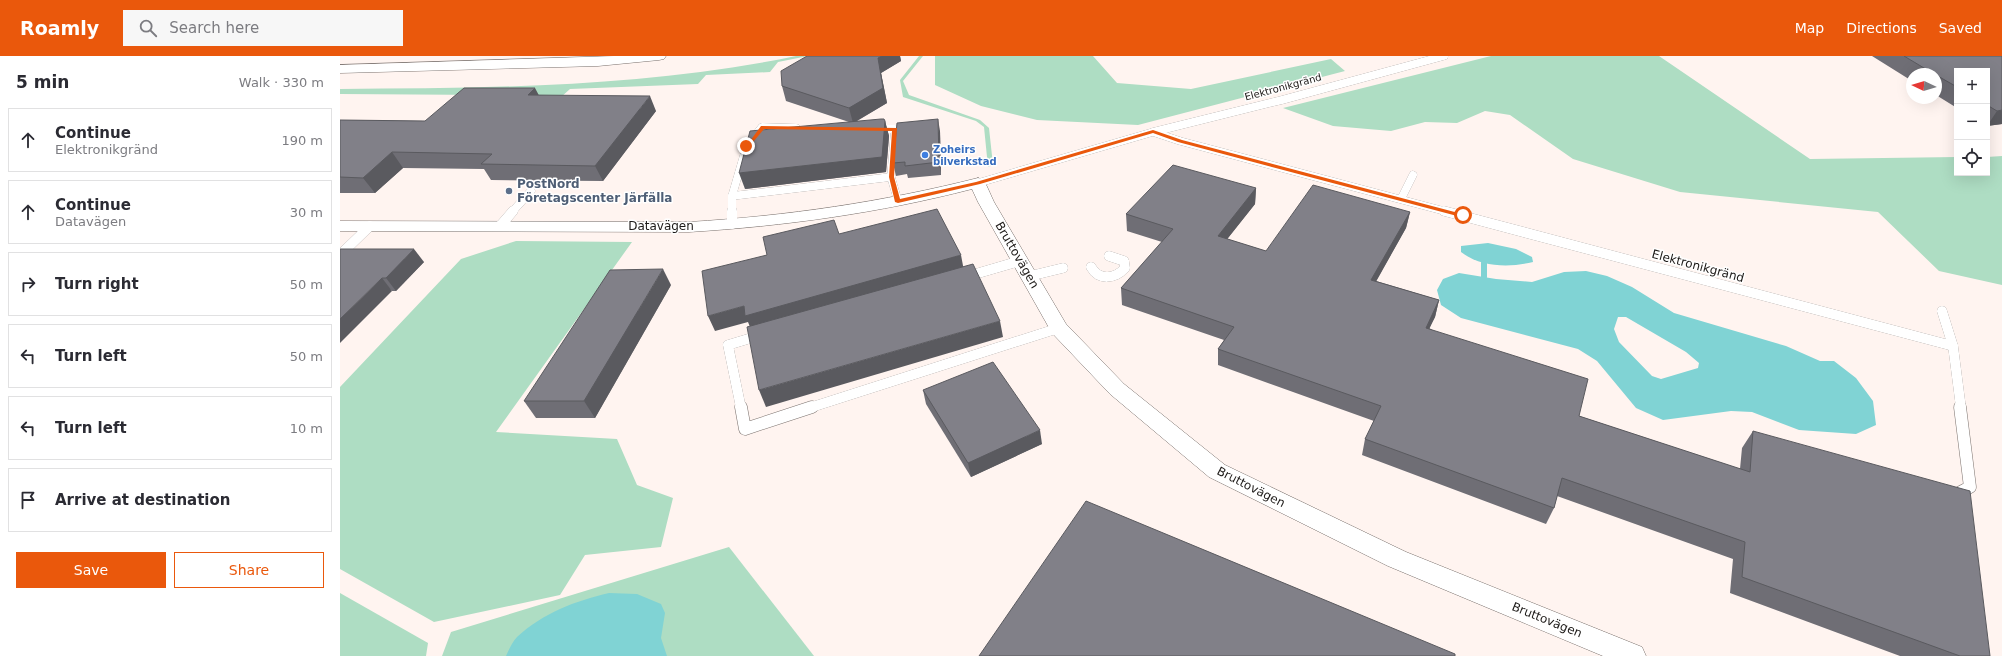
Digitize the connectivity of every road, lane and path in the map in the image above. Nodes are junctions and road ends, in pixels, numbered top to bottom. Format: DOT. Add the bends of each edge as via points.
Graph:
graph roads {
  1 [pos="659,56"];
  2 [pos="1444,56"];
  3 [pos="340,65"];
  4 [pos="412,67"];
  5 [pos="340,69"];
  6 [pos="801,128"];
  7 [pos="864,129"];
  8 [pos="1153,132"];
  9 [pos="1413,176"];
  10 [pos="892,177"];
  11 [pos="978,183"];
  12 [pos="531,190"];
  13 [pos="732,196"];
  14 [pos="1401,199"];
  15 [pos="898,202"];
  16 [pos="732,224"];
  17 [pos="340,226"];
  18 [pos="370,226"];
  19 [pos="500,226"];
  20 [pos="340,255"];
  21 [pos="1109,256"];
  22 [pos="1025,268"];
  23 [pos="1063,268"];
  24 [pos="1093,270"];
  25 [pos="951,280"];
  26 [pos="1942,311"];
  27 [pos="1059,328"];
  28 [pos="774,331"];
  29 [pos="1953,346"];
  30 [pos="1948,499"];
  31 [pos="1633,656"];
  1 -- 4 [label="street" via="598,62"];
  2 -- 8 [label="lane, Elektronikgränd"];
  3 -- 4 [label="street"];
  4 -- 5 [label="street"];
  6 -- 13 [label="lane" via="762,127 746,146"];
  7 -- 10 [label="lane" via="895,129"];
  8 -- 11 [label="lane, Elektronikgränd"];
  8 -- 14 [label="lane, Elektronikgränd"];
  9 -- 14 [label="lane"];
  10 -- 13 [label="lane"];
  10 -- 15 [label="lane"];
  11 -- 15 [label="street, Datavägen"];
  11 -- 22 [label="street, Bruttovägen" via="986,202"];
  12 -- 19 [label="lane"];
  13 -- 16 [label="lane"];
  14 -- 29 [label="lane, Elektronikgränd"];
  15 -- 16 [label="street, Datavägen"];
  16 -- 19 [label="street, Datavägen" via="689,227"];
  17 -- 18 [label="street, Datavägen"];
  18 -- 19 [label="street, Datavägen"];
  18 -- 20 [label="lane"];
  21 -- 24 [label="lane" via="1124,261 1125,268 1122,272 1110,277"];
  22 -- 23 [label="lane"];
  22 -- 25 [label="lane"];
  22 -- 27 [label="street, Bruttovägen"];
  26 -- 29 [label="lane"];
  27 -- 28 [label="lane" via="745,429 728,345"];
  27 -- 31 [label="street, Bruttovägen" via="1118,389 1217,471 1397,558"];
  29 -- 30 [label="lane" via="1970,487"];
}
